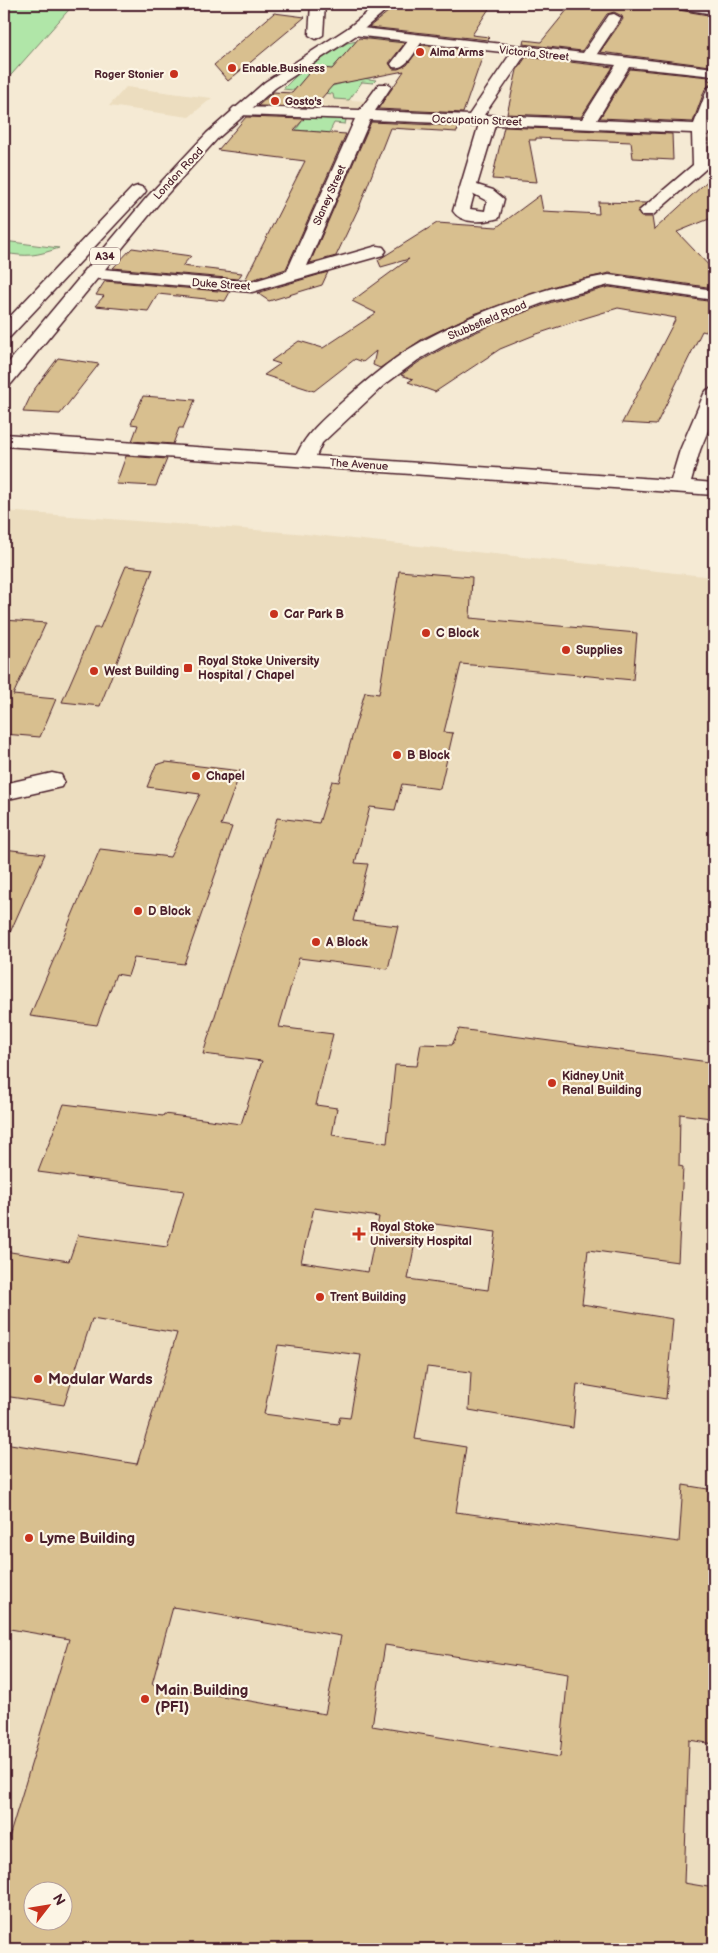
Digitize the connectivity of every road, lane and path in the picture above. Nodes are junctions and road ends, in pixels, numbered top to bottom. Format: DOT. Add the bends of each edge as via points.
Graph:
graph roads {
  1 [pos="318,4"];
  2 [pos="386,4"];
  3 [pos="685,4"];
  4 [pos="714,10"];
  5 [pos="614,18"];
  6 [pos="353,32"];
  7 [pos="417,39"];
  8 [pos="520,51"];
  9 [pos="587,58"];
  10 [pos="625,62"];
  11 [pos="277,63"];
  12 [pos="398,64"];
  13 [pos="714,72"];
  14 [pos="254,80"];
  15 [pos="384,87"];
  16 [pos="714,90"];
  17 [pos="239,110"];
  18 [pos="364,116"];
  19 [pos="480,121"];
  20 [pos="587,124"];
  21 [pos="707,129"];
  22 [pos="147,181"];
  23 [pos="467,187"];
  24 [pos="648,211"];
  25 [pos="377,251"];
  26 [pos="91,273"];
  27 [pos="294,275"];
  28 [pos="714,295"];
  29 [pos="4,332"];
  30 [pos="4,380"];
  31 [pos="714,394"];
  32 [pos="4,440"];
  33 [pos="304,460"];
  34 [pos="679,486"];
  35 [pos="714,489"];
  36 [pos="52,781"];
  37 [pos="4,792"];
  1 -- 6 [label="main road, Victoria Street" via="314,33 333,26"];
  2 -- 6 [label="main road, London Road / A34"];
  3 -- 4 [label="main road"];
  5 -- 9 [label="main road"];
  6 -- 7 [label="main road, Victoria Street"];
  6 -- 17 [label="main road, London Road / A34"];
  7 -- 8 [label="main road, Victoria Street"];
  7 -- 12 [label="main road"];
  8 -- 9 [label="main road, Victoria Street"];
  8 -- 19 [label="main road"];
  9 -- 10 [label="main road, Victoria Street"];
  10 -- 13 [label="main road, Victoria Street"];
  10 -- 20 [label="main road"];
  11 -- 14 [label="main road"];
  15 -- 18 [label="main road, Slaney Street"];
  16 -- 21 [label="main road"];
  17 -- 18 [label="main road, Occupation Street"];
  17 -- 26 [label="main road, London Road / A34" via="154,198"];
  18 -- 19 [label="main road, Occupation Street"];
  18 -- 27 [label="main road, Slaney Street"];
  19 -- 20 [label="main road, Occupation Street"];
  19 -- 23 [label="main road"];
  20 -- 21 [label="main road, Occupation Street"];
  21 -- 24 [label="main road" via="701,166"];
  22 -- 29 [label="main road, London Road / A34"];
  25 -- 27 [label="main road, Duke Street"];
  26 -- 27 [label="main road, Duke Street" via="252,287"];
  26 -- 30 [label="main road, London Road / A34"];
  28 -- 33 [label="main road, Stubbsfield Road" via="609,280 555,293 492,316 411,356 377,381 313,440"];
  31 -- 34 [label="main road" via="690,450"];
  32 -- 33 [label="main road, The Avenue"];
  33 -- 34 [label="main road, The Avenue"];
  34 -- 35 [label="main road, The Avenue"];
  36 -- 37 [label="main road"];
}
